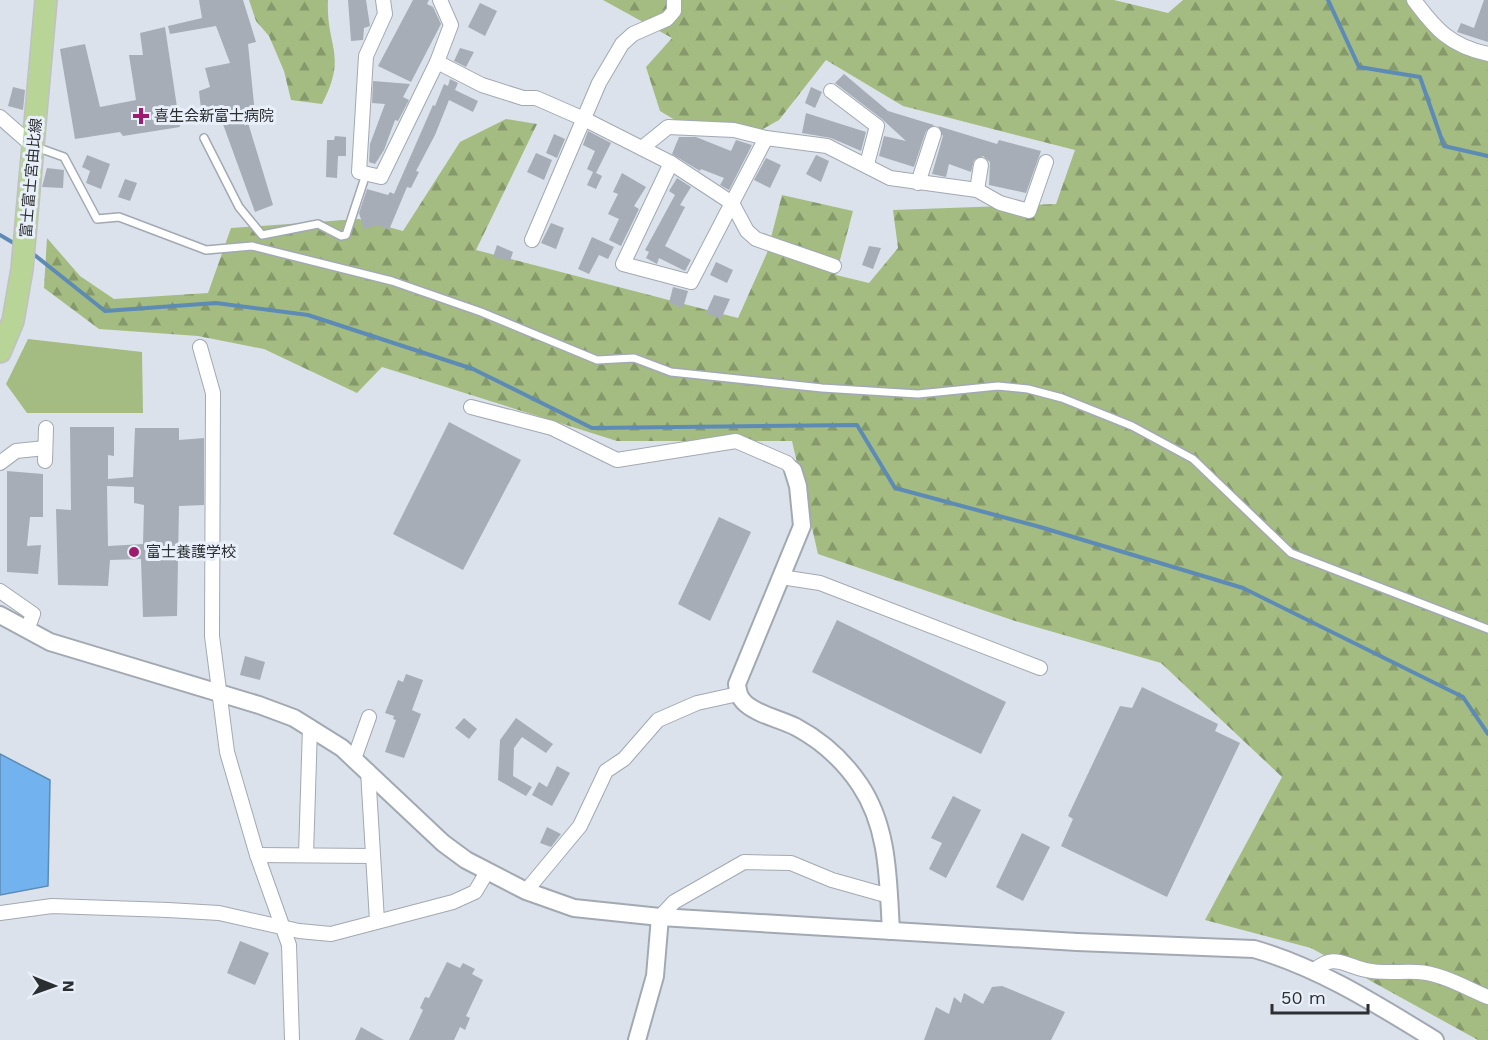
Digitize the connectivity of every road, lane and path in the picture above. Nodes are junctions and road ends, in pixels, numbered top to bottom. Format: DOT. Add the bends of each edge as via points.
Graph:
graph roads {
  1 [pos="46,0"];
  2 [pos="394,0"];
  3 [pos="441,0"];
  4 [pos="674,0"];
  5 [pos="1414,0"];
  6 [pos="384,7"];
  7 [pos="1488,54"];
  8 [pos="437,62"];
  9 [pos="831,91"];
  10 [pos="0,117"];
  11 [pos="584,119"];
  12 [pos="934,134"];
  13 [pos="204,138"];
  14 [pos="766,138"];
  15 [pos="33,146"];
  16 [pos="642,148"];
  17 [pos="1046,162"];
  18 [pos="671,163"];
  19 [pos="867,164"];
  20 [pos="981,165"];
  21 [pos="366,174"];
  22 [pos="918,183"];
  23 [pos="977,190"];
  24 [pos="732,204"];
  25 [pos="532,240"];
  26 [pos="834,266"];
  27 [pos="200,347"];
  28 [pos="0,352"];
  29 [pos="471,407"];
  30 [pos="46,428"];
  31 [pos="0,463"];
  32 [pos="793,470"];
  33 [pos="781,577"];
  34 [pos="0,591"];
  35 [pos="0,615"];
  36 [pos="1488,629"];
  37 [pos="27,630"];
  38 [pos="1040,668"];
  39 [pos="220,694"];
  40 [pos="738,694"];
  41 [pos="369,717"];
  42 [pos="310,727"];
  43 [pos="354,759"];
  44 [pos="368,771"];
  45 [pos="256,855"];
  46 [pos="306,855"];
  47 [pos="373,856"];
  48 [pos="487,872"];
  49 [pos="526,891"];
  50 [pos="889,896"];
  51 [pos="0,913"];
  52 [pos="660,917"];
  53 [pos="377,921"];
  54 [pos="282,926"];
  55 [pos="891,931"];
  56 [pos="1314,970"];
  57 [pos="1488,997"];
  58 [pos="292,1040"];
  59 [pos="637,1040"];
  60 [pos="1435,1040"];
  1 -- 15 [label="main road, 富士富士宮由比線"];
  2 -- 6 [label="street"];
  3 -- 8 [label="street" via="451,25"];
  4 -- 11 [label="street" via="674,11 667,19 633,34 622,44 599,82"];
  5 -- 7 [label="street" via="1435,29 1467,49"];
  6 -- 21 [label="street" via="366,56 359,172"];
  8 -- 11 [label="street" via="482,85 523,98 536,98"];
  8 -- 21 [label="street" via="381,177"];
  9 -- 19 [label="street" via="877,126"];
  10 -- 15 [label="street"];
  11 -- 16 [label="street"];
  11 -- 25 [label="street"];
  12 -- 22 [label="street"];
  13 -- 21 [label="lane" via="239,207 262,235 318,224 346,236"];
  14 -- 16 [label="street" via="734,130 668,127"];
  14 -- 19 [label="street" via="827,146"];
  14 -- 24 [label="street"];
  15 -- 28 [label="main road, 富士富士宮由比線" via="25,247 15,310"];
  15 -- 36 [label="lane" via="64,158 97,219 119,216 206,250 252,246 392,281 481,312 597,360 634,358 671,372 822,388 918,394 998,386 1062,398 1132,426 1193,459 1291,553"];
  16 -- 18 [label="street"];
  17 -- 23 [label="street" via="1029,211 1000,203"];
  18 -- 24 [label="street"];
  18 -- 24 [label="street" via="623,264 691,282"];
  19 -- 22 [label="street" via="891,178"];
  20 -- 23 [label="street"];
  22 -- 23 [label="street"];
  24 -- 26 [label="street" via="756,239"];
  27 -- 39 [label="street" via="213,393 212,636"];
  29 -- 32 [label="street" via="552,428 617,460 736,441 787,463"];
  30 -- 31 [label="street" via="45,455 16,451"];
  32 -- 33 [label="street" via="802,526"];
  33 -- 38 [label="street" via="820,583"];
  33 -- 40 [label="street" via="737,684"];
  34 -- 37 [label="street" via="33,614"];
  35 -- 37 [label="street"];
  37 -- 39 [label="street" via="50,642"];
  39 -- 42 [label="street" via="259,705"];
  39 -- 45 [label="street" via="227,753"];
  40 -- 49 [label="street" via="697,703 658,720 624,759 606,771 580,826"];
  40 -- 50 [label="street" via="748,706 796,727 822,744 846,766 861,787 883,836"];
  41 -- 43 [label="street"];
  42 -- 43 [label="street"];
  42 -- 46 [label="street"];
  43 -- 44 [label="street"];
  44 -- 47 [label="street"];
  44 -- 48 [label="street" via="443,843"];
  45 -- 46 [label="street"];
  45 -- 54 [label="street"];
  46 -- 47 [label="street"];
  47 -- 53 [label="street"];
  48 -- 49 [label="street"];
  48 -- 53 [label="street" via="476,892"];
  49 -- 52 [label="street" via="574,908"];
  50 -- 52 [label="street" via="832,880 791,863 744,862 674,902"];
  50 -- 55 [label="street"];
  51 -- 54 [label="street" via="86,905 219,913"];
  52 -- 55 [label="street"];
  52 -- 59 [label="street" via="655,976"];
  53 -- 54 [label="street" via="331,934 299,932"];
  54 -- 58 [label="street" via="289,945"];
  55 -- 56 [label="street" via="1237,947 1279,956"];
  56 -- 57 [label="street" via="1335,960 1366,970 1419,972"];
  56 -- 60 [label="street"];
}
